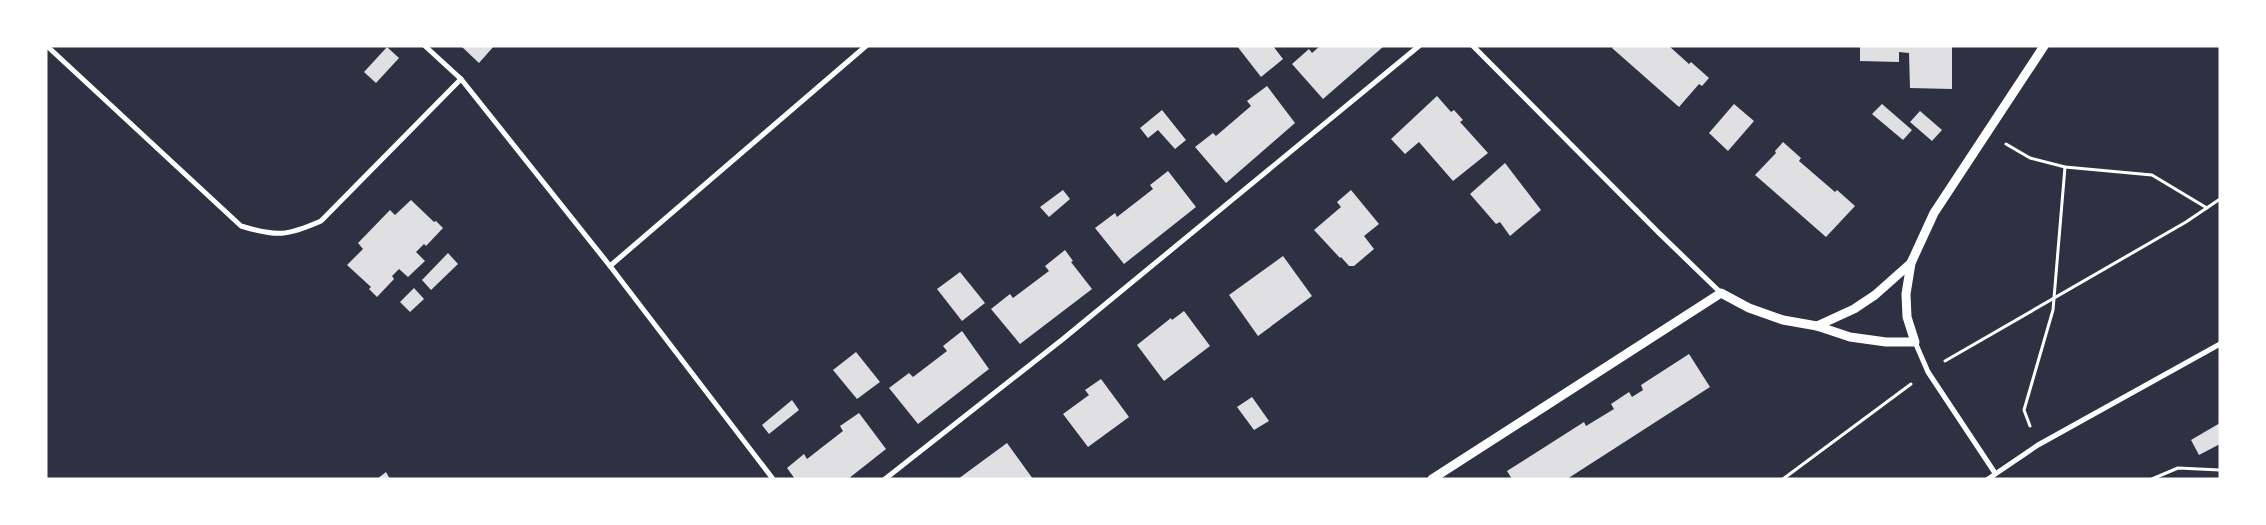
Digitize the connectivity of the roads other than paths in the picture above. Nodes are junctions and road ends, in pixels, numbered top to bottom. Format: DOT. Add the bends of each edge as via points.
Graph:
graph roads {
  1 [pos="47,46"];
  2 [pos="425,46"];
  3 [pos="866,46"];
  4 [pos="1419,46"];
  5 [pos="1473,46"];
  6 [pos="2044,46"];
  7 [pos="461,79"];
  8 [pos="1911,263"];
  9 [pos="610,266"];
  10 [pos="1722,293"];
  11 [pos="1816,326"];
  12 [pos="1915,342"];
  13 [pos="2220,344"];
  14 [pos="1995,473"];
  15 [pos="774,479"];
  16 [pos="885,479"];
  17 [pos="1432,479"];
  18 [pos="1988,479"];
  1 -- 7 [label="street" via="242,226 269,234 298,231 321,221"];
  2 -- 7 [label="street"];
  3 -- 9 [label="street"];
  4 -- 16 [label="street" via="1062,339"];
  5 -- 10 [label="street"];
  6 -- 8 [label="street" via="1934,212"];
  7 -- 9 [label="street"];
  8 -- 11 [label="street" via="1854,309"];
  8 -- 12 [label="street" via="1906,294 1907,317"];
  9 -- 15 [label="street"];
  10 -- 11 [label="street" via="1749,308 1784,320"];
  10 -- 17 [label="street"];
  11 -- 12 [label="street" via="1850,337"];
  12 -- 14 [label="street" via="1928,372"];
  13 -- 14 [label="street" via="2038,445"];
  14 -- 18 [label="street"];
}
